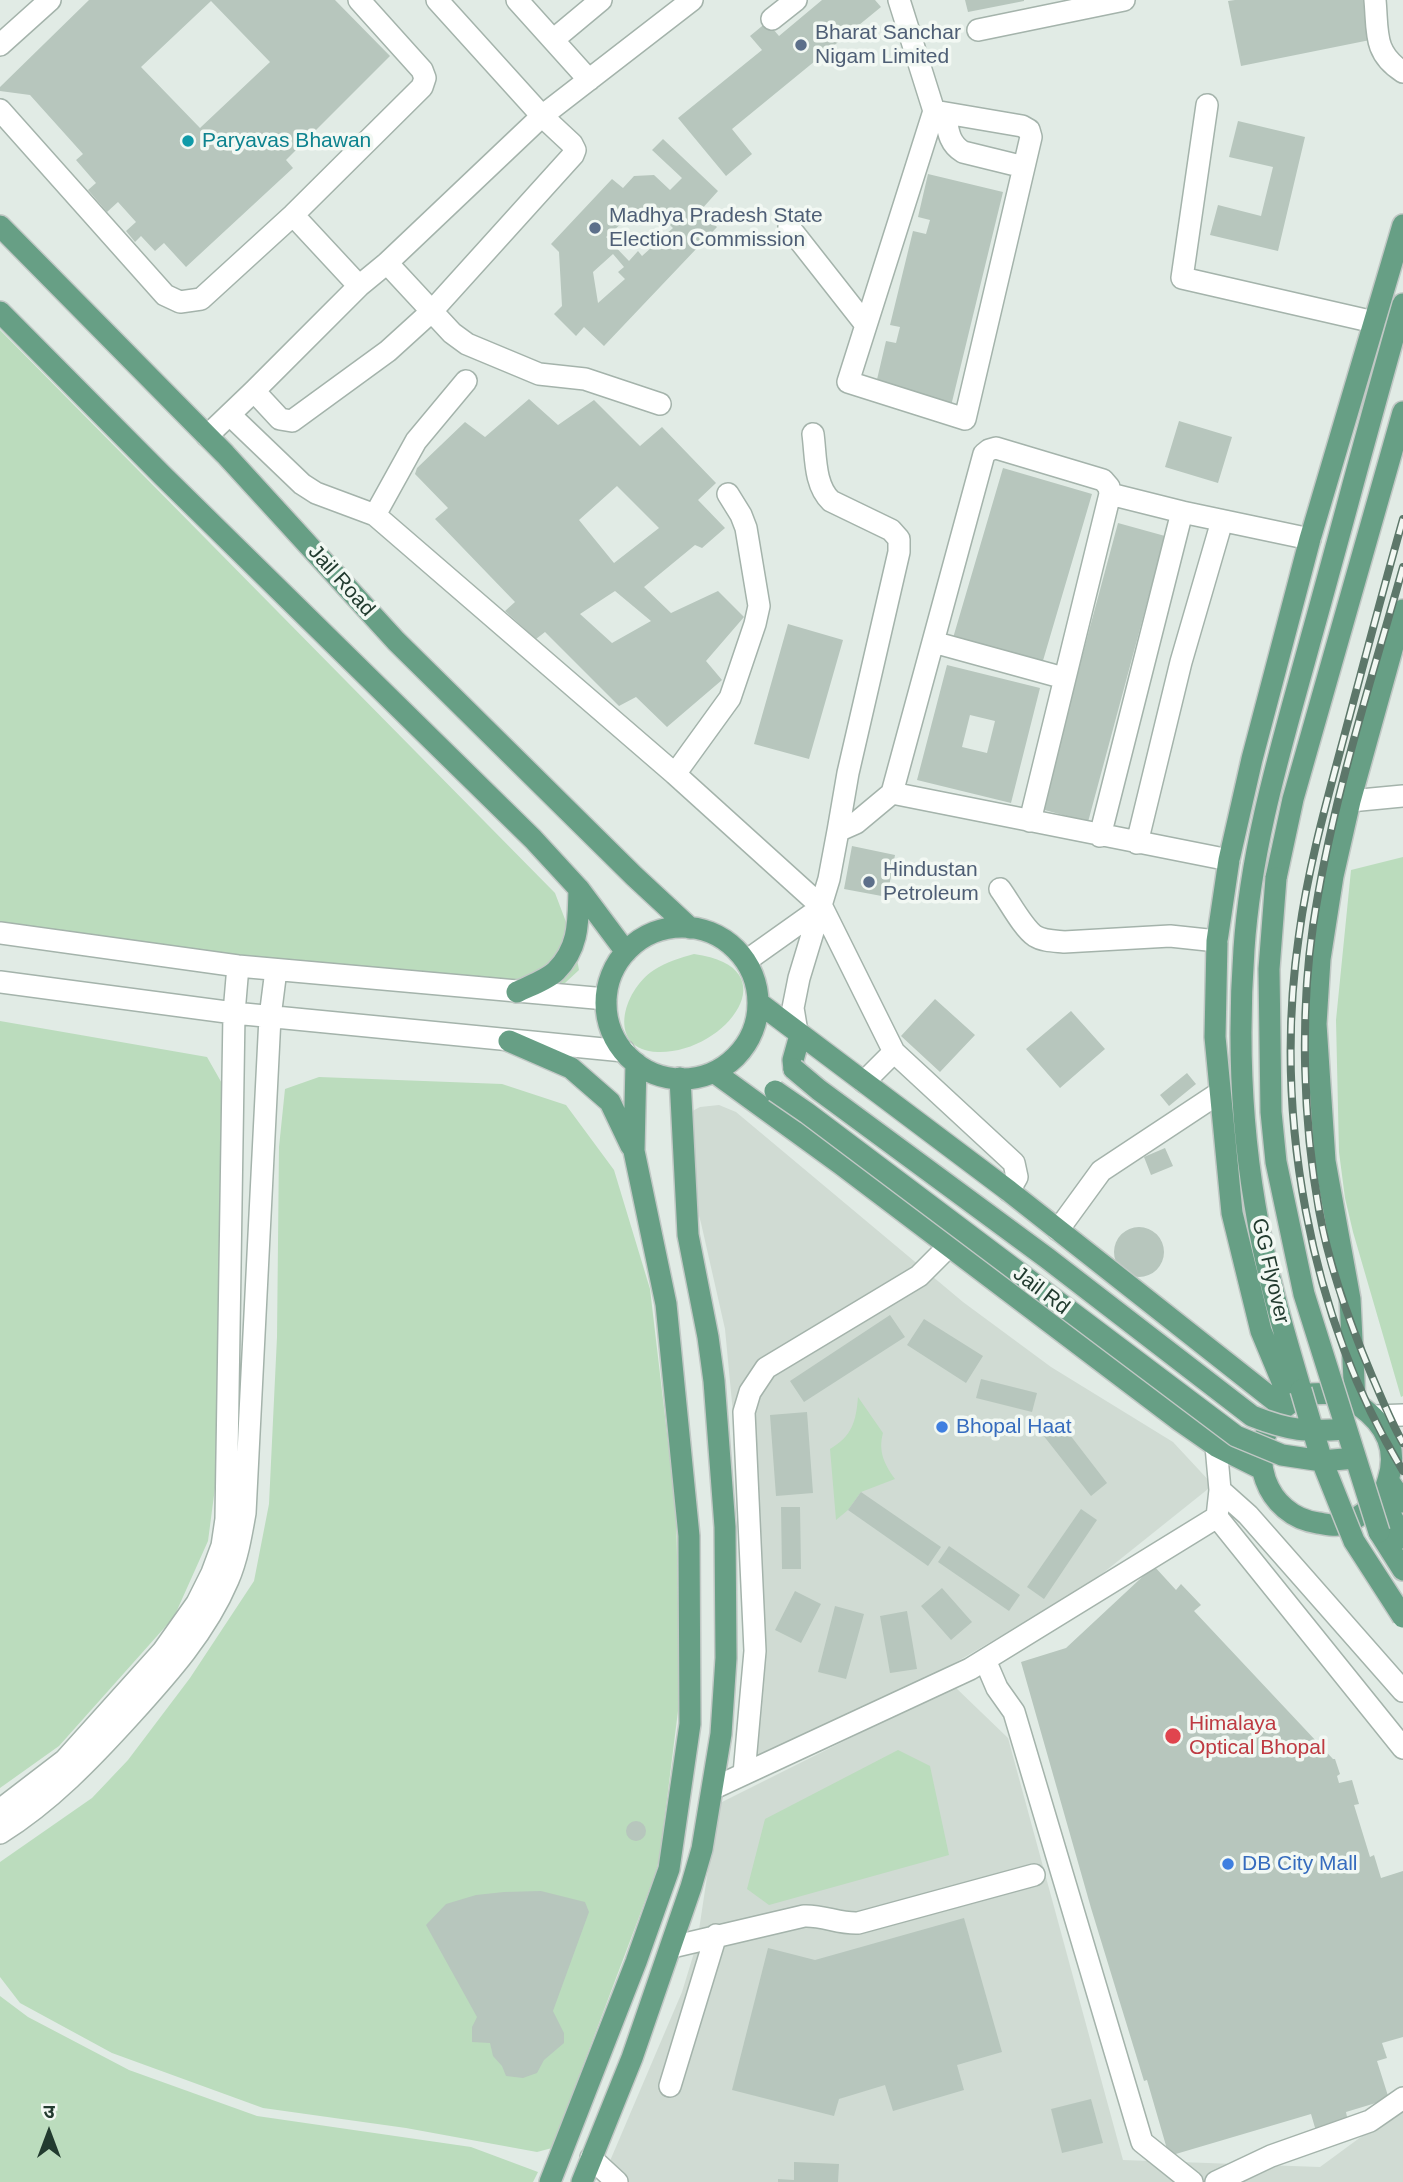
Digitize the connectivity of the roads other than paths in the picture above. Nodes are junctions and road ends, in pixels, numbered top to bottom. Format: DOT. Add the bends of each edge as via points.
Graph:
graph roads {
  1 [pos="50,0"];
  2 [pos="359,0"];
  3 [pos="437,0"];
  4 [pos="517,0"];
  5 [pos="601,0"];
  6 [pos="692,0"];
  7 [pos="796,0"];
  8 [pos="899,0"];
  9 [pos="1120,0"];
  10 [pos="1375,0"];
  11 [pos="666,8"];
  12 [pos="772,19"];
  13 [pos="978,30"];
  14 [pos="553,40"];
  15 [pos="0,45"];
  16 [pos="1403,72"];
  17 [pos="589,80"];
  18 [pos="1206,105"];
  19 [pos="0,110"];
  20 [pos="939,112"];
  21 [pos="542,116"];
  22 [pos="1024,167"];
  23 [pos="293,215"];
  24 [pos="1403,225"];
  25 [pos="0,226"];
  26 [pos="789,226"];
  27 [pos="387,263"];
  28 [pos="359,286"];
  29 [pos="1403,304"];
  30 [pos="432,311"];
  31 [pos="0,312"];
  32 [pos="1374,322"];
  33 [pos="866,325"];
  34 [pos="466,381"];
  35 [pos="254,391"];
  36 [pos="660,404"];
  37 [pos="1403,412"];
  38 [pos="230,415"];
  39 [pos="813,434"];
  40 [pos="207,436"];
  41 [pos="728,494"];
  42 [pos="1110,494"];
  43 [pos="1182,512"];
  44 [pos="375,515"];
  45 [pos="1222,521"];
  46 [pos="1310,539"];
  47 [pos="1401,622"];
  48 [pos="933,642"];
  49 [pos="1147,653"];
  50 [pos="1181,662"];
  51 [pos="1064,678"];
  52 [pos="1134,703"];
  53 [pos="1169,711"];
  54 [pos="675,774"];
  55 [pos="892,793"];
  56 [pos="1403,796"];
  57 [pos="1350,802"];
  58 [pos="1030,821"];
  59 [pos="1100,835"];
  60 [pos="837,840"];
  61 [pos="1137,843"];
  62 [pos="1229,860"];
  63 [pos="579,889"];
  64 [pos="1000,889"];
  65 [pos="822,907"];
  66 [pos="690,928"];
  67 [pos="0,933"];
  68 [pos="1217,942"];
  69 [pos="626,952"];
  70 [pos="746,961"];
  71 [pos="238,966"];
  72 [pos="276,970"];
  73 [pos="0,982"];
  74 [pos="517,992"];
  75 [pos="606,999"];
  76 [pos="759,1003"];
  77 [pos="234,1013"];
  78 [pos="270,1017"];
  79 [pos="798,1034"];
  80 [pos="509,1041"];
  81 [pos="894,1052"];
  82 [pos="630,1057"];
  83 [pos="714,1072"];
  84 [pos="680,1078"];
  85 [pos="864,1082"];
  86 [pos="742,1092"];
  87 [pos="1219,1093"];
  88 [pos="634,1151"];
  89 [pos="1009,1191"];
  90 [pos="1058,1230"];
  91 [pos="949,1246"];
  92 [pos="1355,1401"];
  93 [pos="1287,1405"];
  94 [pos="1403,1415"];
  95 [pos="1375,1416"];
  96 [pos="1346,1429"];
  97 [pos="1312,1431"];
  98 [pos="1216,1446"];
  99 [pos="1355,1458"];
  100 [pos="1322,1461"];
  101 [pos="1262,1469"];
  102 [pos="1220,1489"];
  103 [pos="1391,1494"];
  104 [pos="1217,1517"];
  105 [pos="1403,1538"];
  106 [pos="1403,1570"];
  107 [pos="1403,1617"];
  108 [pos="985,1660"];
  109 [pos="1403,1691"];
  110 [pos="1403,1748"];
  111 [pos="744,1774"];
  112 [pos="714,1788"];
  113 [pos="0,1810"];
  114 [pos="0,1833"];
  115 [pos="1034,1875"];
  116 [pos="716,1935"];
  117 [pos="672,1947"];
  118 [pos="670,2086"];
  119 [pos="1403,2098"];
  120 [pos="592,2158"];
  121 [pos="550,2182"];
  122 [pos="582,2182"];
  123 [pos="617,2182"];
  124 [pos="1192,2182"];
  125 [pos="1216,2182"];
  1 -- 15 [label="street"];
  2 -- 23 [label="street" via="425,78 422,87"];
  3 -- 21 [label="street"];
  4 -- 14 [label="street"];
  5 -- 14 [label="street"];
  6 -- 11 [label="street"];
  7 -- 12 [label="street"];
  8 -- 20 [label="street"];
  9 -- 13 [label="street"];
  10 -- 16 [label="street" via="1380,48 1389,63"];
  11 -- 17 [label="street"];
  14 -- 17 [label="street"];
  17 -- 21 [label="street"];
  18 -- 32 [label="street" via="1182,278"];
  19 -- 23 [label="street" via="165,295 180,302 201,299"];
  20 -- 22 [label="street" via="951,142 962,152"];
  20 -- 22 [label="street" via="1029,130"];
  20 -- 33 [label="street"];
  21 -- 27 [label="street"];
  21 -- 30 [label="street" via="572,144 573,155"];
  22 -- 33 [label="street" via="965,419 848,382"];
  23 -- 28 [label="street"];
  24 -- 32 [label="main road"];
  25 -- 40 [label="main road, Jail Road"];
  26 -- 33 [label="street"];
  27 -- 28 [label="street"];
  27 -- 30 [label="street"];
  28 -- 35 [label="street"];
  29 -- 97 [label="main road, GG Flyover, bridge" via="1280,748 1254,862 1244,950 1244,1110 1255,1206"];
  30 -- 35 [label="street" via="388,351 292,421 281,419"];
  30 -- 36 [label="street" via="467,344 539,374 585,379"];
  31 -- 63 [label="main road"];
  32 -- 46 [label="main road"];
  34 -- 44 [label="street" via="416,441"];
  35 -- 38 [label="street"];
  37 -- 96 [label="main road, GG Flyover, bridge" via="1293,799 1276,878 1269,969 1276,1162 1304,1294"];
  38 -- 40 [label="street"];
  38 -- 44 [label="street" via="302,484"];
  39 -- 60 [label="street" via="824,494 891,530 899,539"];
  40 -- 66 [label="main road, Jail Road" via="396,641"];
  41 -- 54 [label="street" via="746,528 759,606 730,698"];
  42 -- 43 [label="street"];
  42 -- 48 [label="street" via="1103,480 996,448 984,454"];
  42 -- 51 [label="street"];
  43 -- 45 [label="street"];
  43 -- 49 [label="street"];
  44 -- 54 [label="street"];
  45 -- 46 [label="street"];
  45 -- 50 [label="street"];
  46 -- 62 [label="main road"];
  47 -- 57 [label="main road"];
  48 -- 51 [label="street"];
  48 -- 55 [label="street"];
  49 -- 50 [label="street"];
  49 -- 52 [label="street"];
  50 -- 53 [label="street"];
  51 -- 58 [label="street"];
  52 -- 53 [label="street"];
  52 -- 59 [label="street"];
  53 -- 61 [label="street"];
  54 -- 65 [label="street"];
  55 -- 58 [label="street"];
  55 -- 60 [label="street"];
  56 -- 57 [label="street"];
  57 -- 92 [label="main road" via="1320,959 1316,1024 1325,1161 1350,1299"];
  58 -- 59 [label="street"];
  59 -- 61 [label="street"];
  60 -- 65 [label="street"];
  61 -- 62 [label="street"];
  62 -- 68 [label="main road"];
  63 -- 69 [label="main road"];
  63 -- 74 [label="main road" via="577,937 563,961 555,972"];
  64 -- 68 [label="street" via="1028,930 1048,940 1170,936"];
  65 -- 70 [label="street"];
  65 -- 79 [label="street" via="793,1008"];
  65 -- 81 [label="street"];
  66 -- 69 [label="main road" via="647,934"];
  66 -- 70 [label="main road" via="737,949"];
  67 -- 71 [label="street"];
  68 -- 87 [label="main road"];
  69 -- 75 [label="main road" via="611,977"];
  70 -- 76 [label="main road" via="756,981"];
  71 -- 72 [label="street"];
  71 -- 77 [label="street"];
  72 -- 74 [label="street"];
  72 -- 78 [label="street"];
  73 -- 77 [label="street"];
  74 -- 75 [label="street"];
  75 -- 82 [label="main road" via="614,1037"];
  76 -- 79 [label="main road"];
  76 -- 83 [label="main road" via="746,1044 736,1059"];
  77 -- 78 [label="street"];
  77 -- 113 [label="street" via="222,1546 197,1603 163,1651 65,1760"];
  78 -- 80 [label="street"];
  78 -- 114 [label="street" via="240,1544 218,1601 163,1679 77,1772"];
  79 -- 85 [label="main road"];
  79 -- 97 [label="main road, Jail Rd, bridge" via="794,1069 839,1105 1252,1416 1282,1428"];
  80 -- 82 [label="street"];
  80 -- 88 [label="main road" via="571,1068 610,1102"];
  81 -- 85 [label="street"];
  81 -- 89 [label="street" via="1014,1163 1017,1177"];
  82 -- 84 [label="main road" via="651,1072"];
  82 -- 88 [label="main road"];
  83 -- 84 [label="main road"];
  83 -- 86 [label="main road"];
  84 -- 112 [label="main road" via="688,1235 712,1370 725,1527 726,1658"];
  85 -- 89 [label="main road"];
  86 -- 91 [label="main road"];
  86 -- 100 [label="main road, Jail Rd, bridge" via="775,1091 807,1113 1236,1436 1282,1455"];
  87 -- 90 [label="street" via="1101,1171"];
  87 -- 93 [label="main road" via="1232,1213 1261,1331"];
  88 -- 121 [label="main road" via="666,1304 689,1536 690,1724 669,1869"];
  89 -- 90 [label="main road"];
  90 -- 93 [label="main road"];
  91 -- 98 [label="main road"];
  91 -- 111 [label="street" via="919,1276 766,1368 750,1392 744,1412 755,1651"];
  92 -- 93 [label="main road" via="1337,1393 1309,1394"];
  92 -- 95 [label="main road"];
  93 -- 101 [label="main road" via="1264,1437"];
  94 -- 95 [label="street"];
  95 -- 103 [label="main road" via="1390,1450"];
  96 -- 97 [label="main road, Jail Rd, bridge"];
  96 -- 99 [label="main road, GG Flyover, bridge"];
  97 -- 100 [label="main road, GG Flyover, bridge"];
  98 -- 101 [label="main road"];
  98 -- 102 [label="street"];
  99 -- 100 [label="main road, Jail Rd, bridge"];
  99 -- 106 [label="main road, GG Flyover, bridge" via="1379,1532"];
  100 -- 107 [label="main road, GG Flyover, bridge" via="1354,1541"];
  101 -- 103 [label="main road" via="1271,1496 1289,1513 1308,1522 1338,1526"];
  102 -- 104 [label="street"];
  102 -- 109 [label="street"];
  103 -- 105 [label="main road"];
  104 -- 108 [label="street"];
  104 -- 110 [label="street"];
  108 -- 111 [label="street"];
  108 -- 124 [label="street" via="1014,1712 1142,2143"];
  111 -- 112 [label="street"];
  112 -- 117 [label="main road" via="702,1849"];
  115 -- 116 [label="street" via="858,1923 804,1916"];
  116 -- 117 [label="street"];
  116 -- 118 [label="street"];
  117 -- 120 [label="main road"];
  119 -- 125 [label="street" via="1370,2121 1271,2156"];
  120 -- 122 [label="main road"];
  120 -- 123 [label="street"];
}
